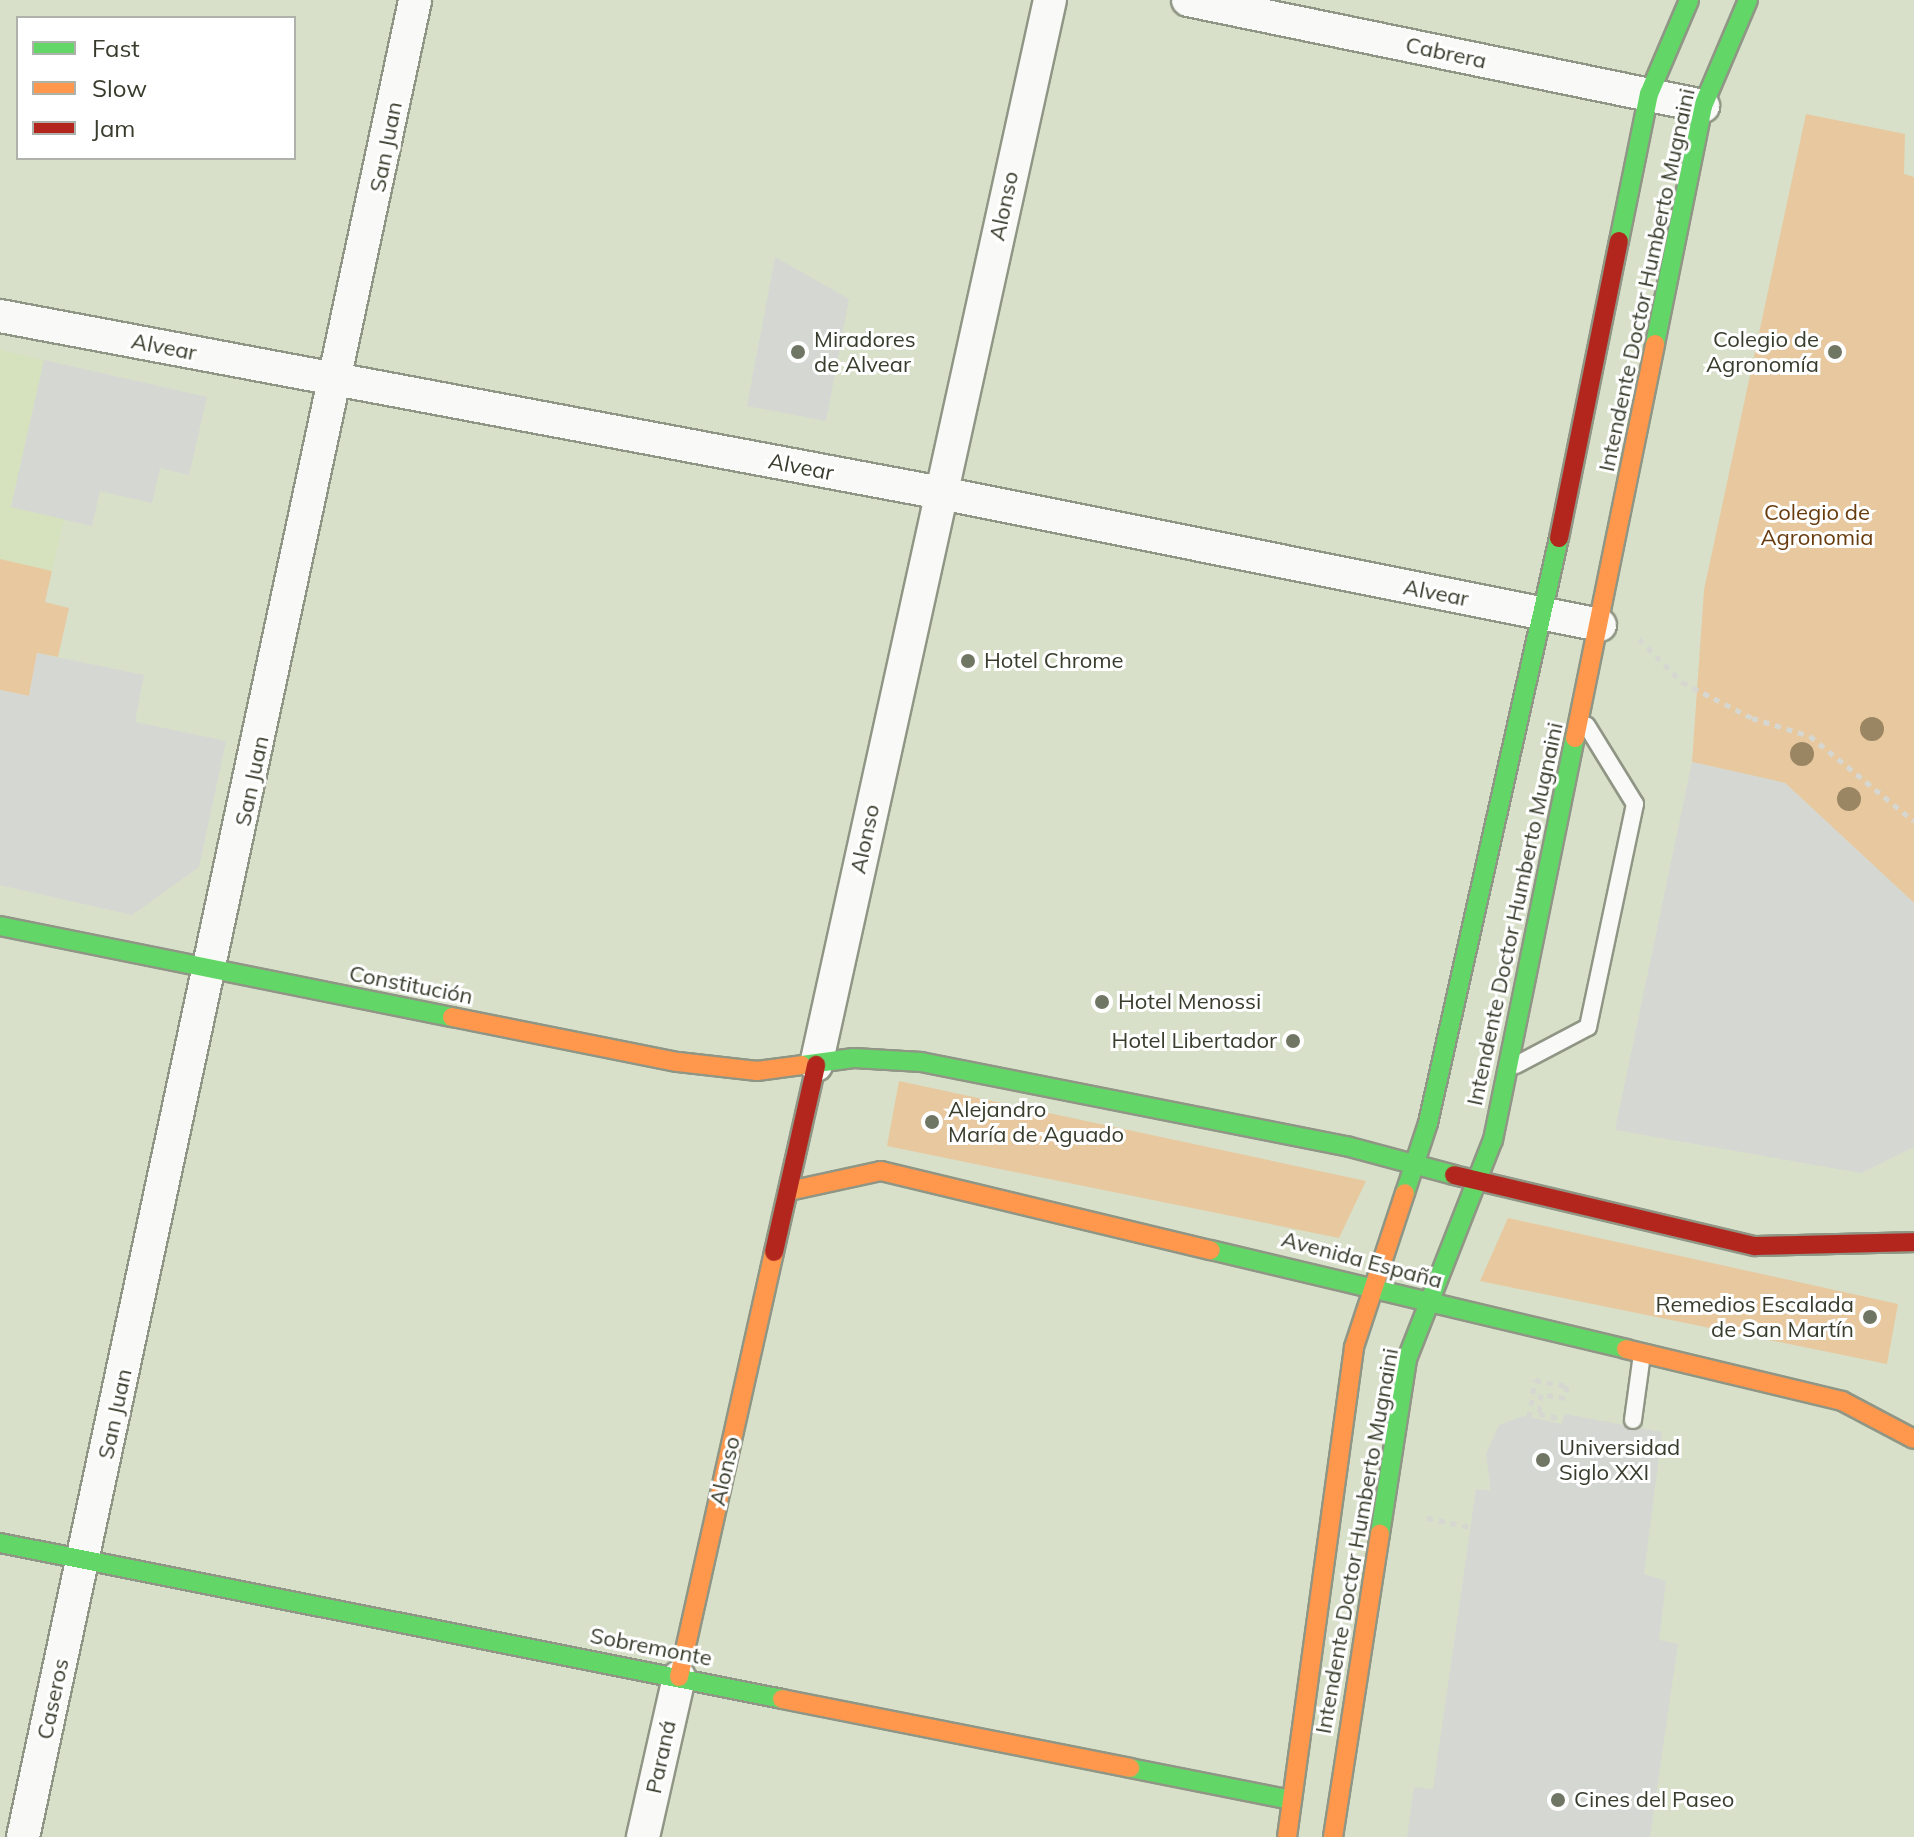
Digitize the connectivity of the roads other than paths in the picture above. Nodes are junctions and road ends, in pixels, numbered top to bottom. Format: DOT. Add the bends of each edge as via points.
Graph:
graph roads {
  1 [pos="415,0"];
  2 [pos="1050,0"];
  3 [pos="1188,0"];
  4 [pos="1689,0"];
  5 [pos="1748,0"];
  6 [pos="1649,94"];
  7 [pos="1703,106"];
  8 [pos="0,316"];
  9 [pos="339,381"];
  10 [pos="941,493"];
  11 [pos="1543,615"];
  12 [pos="1600,625"];
  13 [pos="1581,717"];
  14 [pos="0,926"];
  15 [pos="211,971"];
  16 [pos="816,1065"];
  17 [pos="1507,1069"];
  18 [pos="1417,1167"];
  19 [pos="1479,1183"];
  20 [pos="789,1191"];
  21 [pos="1914,1242"];
  22 [pos="1373,1284"];
  23 [pos="1432,1303"];
  24 [pos="1642,1354"];
  25 [pos="1633,1420"];
  26 [pos="1914,1439"];
  27 [pos="0,1543"];
  28 [pos="84,1560"];
  29 [pos="679,1677"];
  30 [pos="1292,1800"];
  31 [pos="23,1837"];
  32 [pos="643,1837"];
  33 [pos="1287,1837"];
  34 [pos="1333,1837"];
  1 -- 9 [label="street, San Juan"];
  2 -- 10 [label="street, Alonso"];
  3 -- 6 [label="street, Cabrera"];
  4 -- 6 [label="main road, Intendente Doctor Humberto Mugnaini"];
  5 -- 7 [label="main road, Intendente Doctor Humberto Mugnaini"];
  6 -- 7 [label="street, Cabrera"];
  6 -- 11 [label="main road, Intendente Doctor Humberto Mugnaini"];
  7 -- 12 [label="main road, Intendente Doctor Humberto Mugnaini"];
  8 -- 9 [label="street, Alvear"];
  9 -- 10 [label="street, Alvear"];
  9 -- 15 [label="street, San Juan"];
  10 -- 11 [label="street, Alvear"];
  10 -- 16 [label="street, Alonso"];
  11 -- 12 [label="street, Alvear"];
  11 -- 18 [label="main road, Intendente Doctor Humberto Mugnaini"];
  12 -- 13 [label="main road, Intendente Doctor Humberto Mugnaini"];
  13 -- 17 [label="main road, Intendente Doctor Humberto Mugnaini"];
  13 -- 17 [label="lane" via="1635,804 1588,1027"];
  14 -- 15 [label="main road, Constitución"];
  15 -- 16 [label="main road, Constitución" via="678,1062 757,1071"];
  15 -- 28 [label="street, San Juan"];
  16 -- 18 [label="main road" via="854,1058 921,1062 1346,1146"];
  16 -- 20 [label="main road, Alonso"];
  17 -- 19 [label="main road, Intendente Doctor Humberto Mugnaini"];
  18 -- 19 [label="main road"];
  18 -- 22 [label="main road, Intendente Doctor Humberto Mugnaini"];
  19 -- 21 [label="main road" via="1755,1246"];
  19 -- 23 [label="main road, Intendente Doctor Humberto Mugnaini"];
  20 -- 22 [label="main road, Avenida España" via="881,1171"];
  20 -- 29 [label="main road, Alonso"];
  22 -- 23 [label="main road, Avenida España"];
  22 -- 30 [label="main road, Intendente Doctor Humberto Mugnaini" via="1354,1347"];
  23 -- 24 [label="main road, Avenida España"];
  23 -- 34 [label="main road, Intendente Doctor Humberto Mugnaini" via="1407,1359"];
  24 -- 25 [label="lane"];
  24 -- 26 [label="main road, Avenida España" via="1842,1401"];
  27 -- 28 [label="main road, Sobremonte"];
  28 -- 29 [label="main road, Sobremonte"];
  28 -- 31 [label="street, Caseros"];
  29 -- 30 [label="main road, Sobremonte"];
  29 -- 32 [label="street, Paraná"];
  30 -- 33 [label="main road, Intendente Doctor Humberto Mugnaini"];
}
